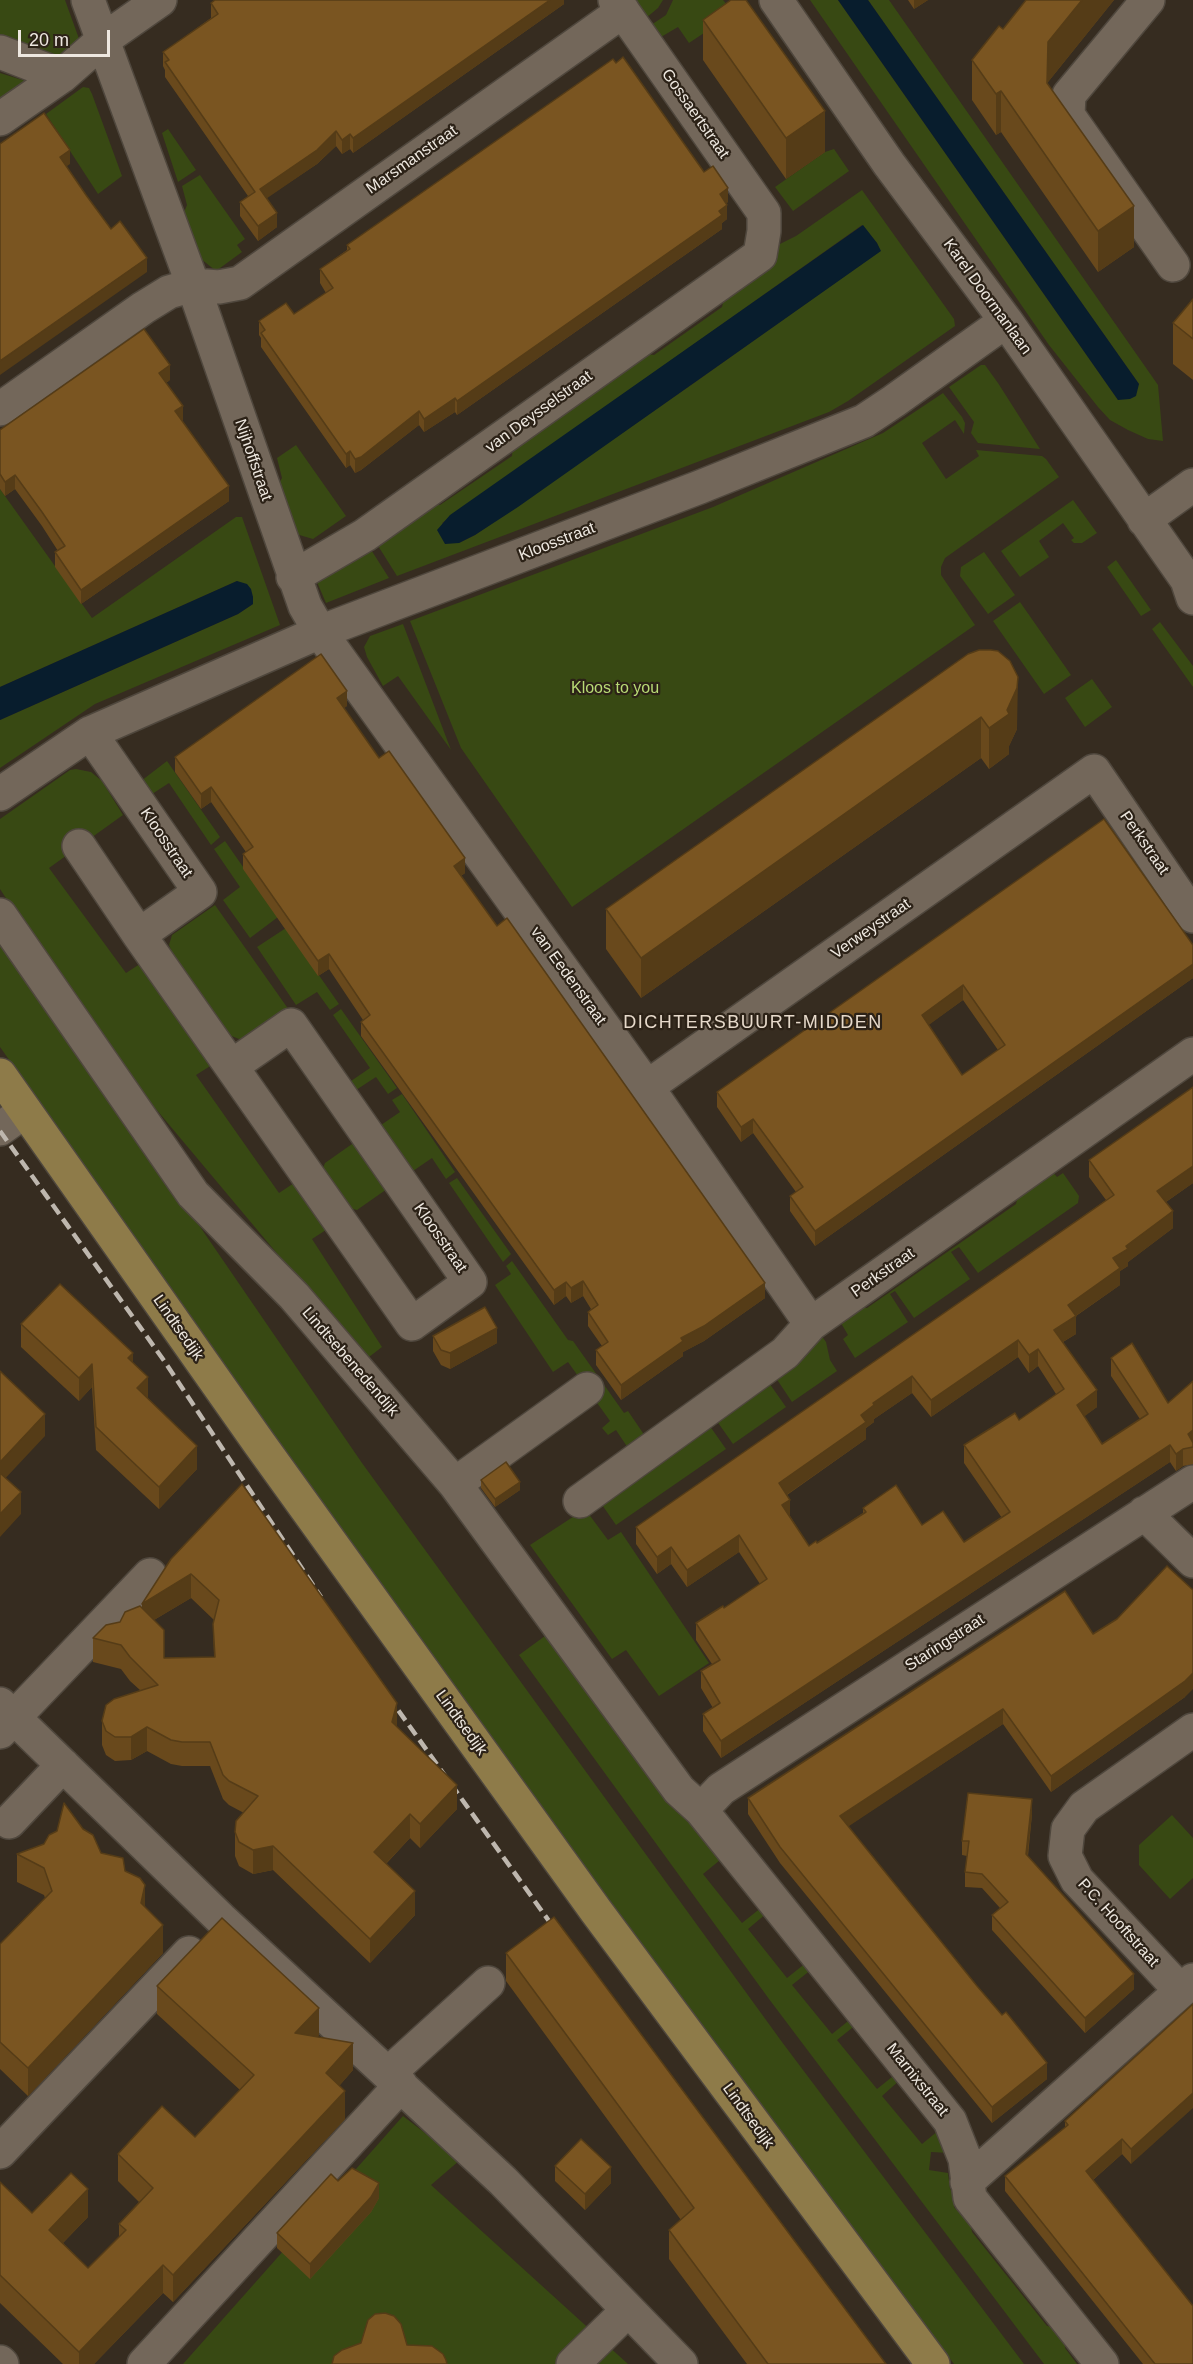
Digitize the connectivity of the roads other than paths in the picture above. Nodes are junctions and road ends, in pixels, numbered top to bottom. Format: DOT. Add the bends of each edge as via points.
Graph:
graph roads {
  1 [pos="88,0"];
  2 [pos="160,0"];
  3 [pos="776,0"];
  4 [pos="1148,0"];
  5 [pos="619,5"];
  6 [pos="103,40"];
  7 [pos="0,52"];
  8 [pos="62,76"];
  9 [pos="0,119"];
  10 [pos="764,231"];
  11 [pos="1173,265"];
  12 [pos="193,285"];
  13 [pos="1006,321"];
  14 [pos="0,409"];
  15 [pos="1193,485"];
  16 [pos="1144,520"];
  17 [pos="293,577"];
  18 [pos="1193,598"];
  19 [pos="320,632"];
  20 [pos="90,733"];
  21 [pos="1094,771"];
  22 [pos="0,794"];
  23 [pos="79,846"];
  24 [pos="0,915"];
  25 [pos="1193,916"];
  26 [pos="139,935"];
  27 [pos="1193,1054"];
  28 [pos="232,1066"];
  29 [pos="0,1075"];
  30 [pos="647,1087"];
  31 [pos="13,1120"];
  32 [pos="811,1324"];
  33 [pos="587,1389"];
  34 [pos="1193,1482"];
  35 [pos="455,1484"];
  36 [pos="580,1502"];
  37 [pos="1144,1513"];
  38 [pos="1193,1561"];
  39 [pos="150,1575"];
  40 [pos="5,1718"];
  41 [pos="1193,1730"];
  42 [pos="63,1765"];
  43 [pos="701,1810"];
  44 [pos="9,1822"];
  45 [pos="221,1919"];
  46 [pos="488,1983"];
  47 [pos="1187,1986"];
  48 [pos="395,2079"];
  49 [pos="0,2152"];
  50 [pos="967,2182"];
  51 [pos="627,2311"];
  52 [pos="144,2364"];
  53 [pos="573,2364"];
  54 [pos="681,2364"];
  55 [pos="933,2364"];
  56 [pos="1102,2364"];
  1 -- 6 [label="street, Nijhoffstraat"];
  2 -- 6 [label="street"];
  3 -- 13 [label="street, Karel Doormanlaan" via="889,164"];
  4 -- 11 [label="street" via="1069,95 1068,115"];
  5 -- 10 [label="street, Gossaertstraat" via="764,213"];
  5 -- 12 [label="street, Marsmanstraat" via="240,283 219,287"];
  6 -- 8 [label="street"];
  6 -- 12 [label="street, Nijhoffstraat"];
  7 -- 8 [label="street"];
  8 -- 9 [label="street"];
  10 -- 17 [label="street, van Deysselstraat" via="760,255 365,535"];
  12 -- 14 [label="street" via="169,292 143,308"];
  12 -- 17 [label="street, Nijhoffstraat"];
  13 -- 16 [label="street, Karel Doormanlaan"];
  13 -- 19 [label="street, Kloosstraat" via="864,421 700,488"];
  15 -- 16 [label="street"];
  16 -- 18 [label="street, Karel Doormanlaan" via="1186,580"];
  17 -- 19 [label="street, Nijhoffstraat"];
  19 -- 20 [label="street, Kloosstraat"];
  19 -- 30 [label="street, van Eedenstraat"];
  20 -- 22 [label="street, Kloosstraat"];
  20 -- 26 [label="street, Kloosstraat" via="200,892"];
  21 -- 25 [label="street, Perkstraat"];
  21 -- 30 [label="street, Verweystraat"];
  23 -- 26 [label="street, Kloosstraat"];
  24 -- 35 [label="street, Lindtsebenedendijk" via="193,1194 294,1296"];
  26 -- 28 [label="street, Kloosstraat"];
  27 -- 32 [label="street, Perkstraat"];
  28 -- 28 [label="street, Kloosstraat" via="291,1025 470,1282 412,1324"];
  29 -- 31 [label="main road, Lindtsedijk"];
  30 -- 32 [label="street, van Eedenstraat"];
  31 -- 55 [label="main road, Lindtsedijk" via="259,1443 596,1911"];
  32 -- 36 [label="street, Perkstraat" via="785,1353"];
  33 -- 35 [label="street"];
  34 -- 37 [label="street, Staringstraat"];
  35 -- 43 [label="street, Lindtsebenedendijk" via="679,1790"];
  37 -- 38 [label="street"];
  37 -- 43 [label="street, Staringstraat" via="721,1789"];
  39 -- 40 [label="street"];
  40 -- 42 [label="street"];
  41 -- 47 [label="street, P.C. Hooftstraat" via="1084,1807 1068,1829 1065,1856 1077,1880"];
  42 -- 44 [label="street"];
  42 -- 45 [label="street"];
  43 -- 50 [label="street, Marnixstraat" via="950,2121 965,2159"];
  45 -- 48 [label="street"];
  45 -- 49 [label="street"];
  46 -- 48 [label="street"];
  47 -- 50 [label="street, P.C. Hooftstraat"];
  48 -- 51 [label="street" via="503,2181"];
  48 -- 52 [label="street"];
  50 -- 56 [label="street, Marnixstraat" via="970,2198"];
  51 -- 53 [label="street"];
  51 -- 54 [label="street"];
}
